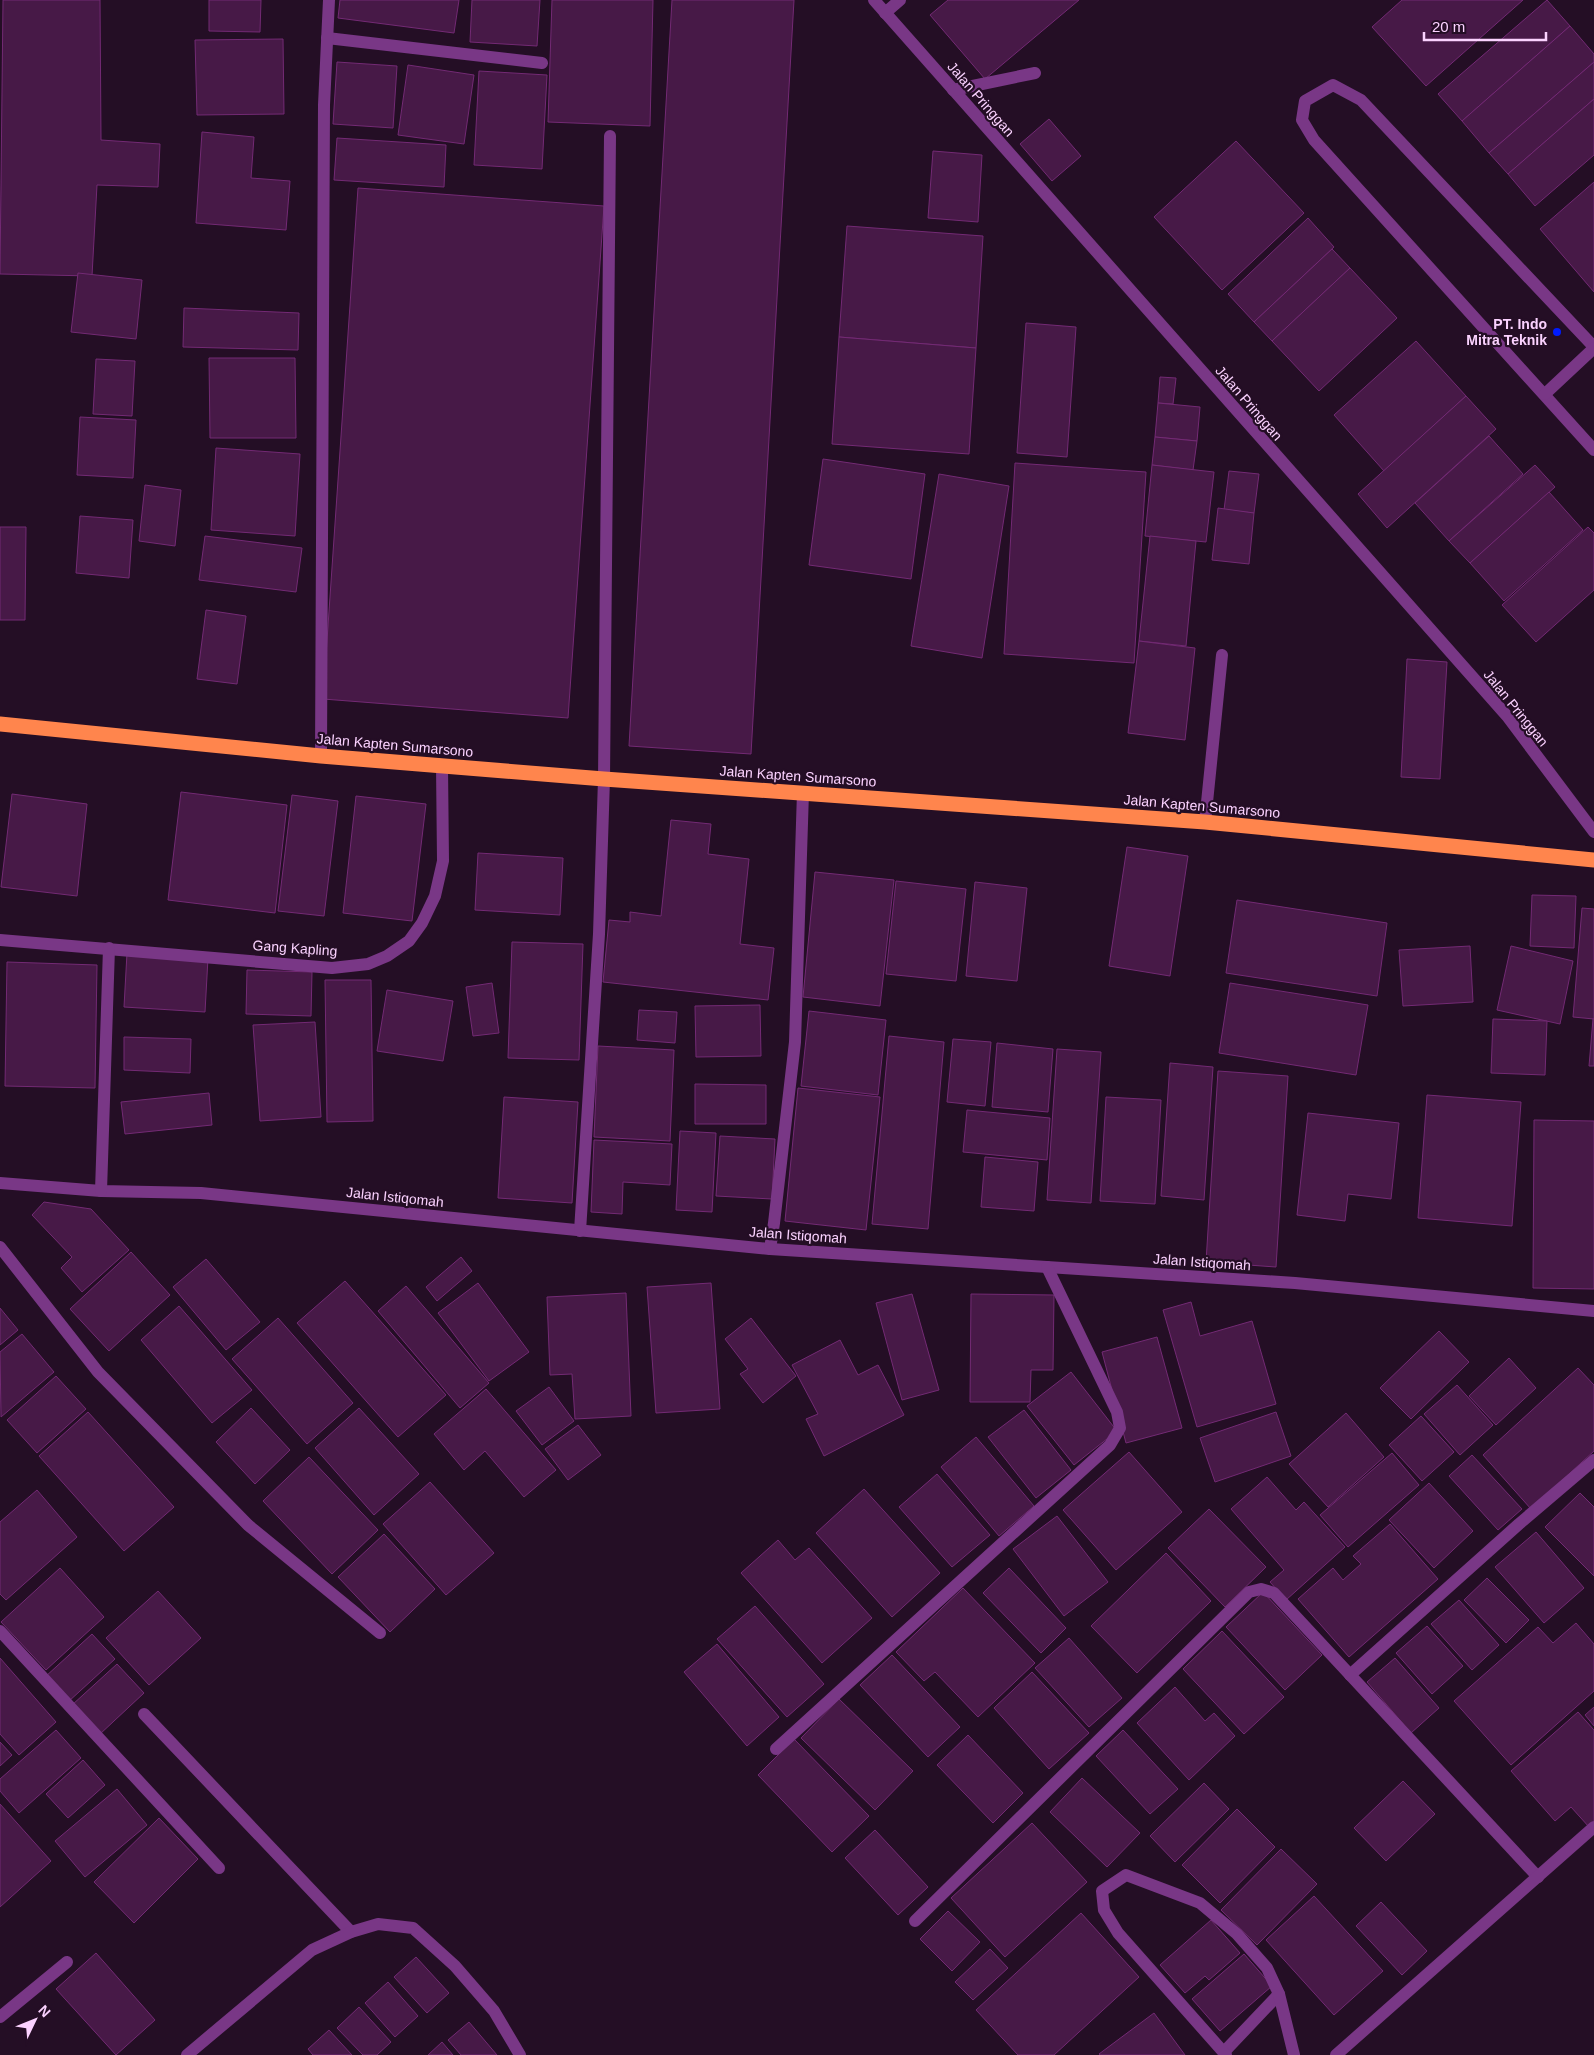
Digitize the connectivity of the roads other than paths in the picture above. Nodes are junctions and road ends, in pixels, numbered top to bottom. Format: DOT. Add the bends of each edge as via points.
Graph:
graph roads {
  1 [pos="329,0"];
  2 [pos="874,0"];
  3 [pos="900,0"];
  4 [pos="885,13"];
  5 [pos="327,38"];
  6 [pos="542,63"];
  7 [pos="1035,73"];
  8 [pos="953,90"];
  9 [pos="610,136"];
  10 [pos="1594,347"];
  11 [pos="1545,394"];
  12 [pos="1594,450"];
  13 [pos="1222,655"];
  14 [pos="0,724"];
  15 [pos="321,756"];
  16 [pos="442,766"];
  17 [pos="604,779"];
  18 [pos="803,792"];
  19 [pos="1205,822"];
  20 [pos="1594,832"];
  21 [pos="1594,860"];
  22 [pos="0,940"];
  23 [pos="109,948"];
  24 [pos="0,1183"];
  25 [pos="101,1191"];
  26 [pos="580,1231"];
  27 [pos="0,1247"];
  28 [pos="770,1249"];
  29 [pos="1047,1267"];
  30 [pos="1594,1311"];
  31 [pos="1594,1460"];
  32 [pos="0,1631"];
  33 [pos="380,1633"];
  34 [pos="1350,1675"];
  35 [pos="144,1714"];
  36 [pos="776,1748"];
  37 [pos="1594,1827"];
  38 [pos="219,1868"];
  39 [pos="1538,1877"];
  40 [pos="915,1921"];
  41 [pos="351,1932"];
  42 [pos="67,1962"];
  43 [pos="1279,1994"];
  44 [pos="0,2017"];
  45 [pos="1225,2054"];
  46 [pos="187,2055"];
  47 [pos="520,2055"];
  48 [pos="1294,2055"];
  49 [pos="1336,2055"];
  1 -- 5 [label="street"];
  2 -- 4 [label="street, Jalan Pringgan"];
  3 -- 4 [label="street"];
  4 -- 8 [label="street, Jalan Pringgan"];
  5 -- 6 [label="street"];
  5 -- 15 [label="street"];
  7 -- 8 [label="street"];
  8 -- 20 [label="street, Jalan Pringgan" via="1507,716"];
  9 -- 17 [label="street"];
  10 -- 11 [label="street"];
  10 -- 11 [label="street" via="1361,100 1333,85 1305,101 1302,120 1314,140"];
  11 -- 12 [label="street"];
  13 -- 19 [label="street"];
  14 -- 15 [label="highway, Jalan Kapten Sumarsono"];
  15 -- 16 [label="highway, Jalan Kapten Sumarsono"];
  16 -- 17 [label="highway, Jalan Kapten Sumarsono"];
  16 -- 23 [label="street, Gang Kapling" via="443,861 435,896 408,941 387,956 368,964 332,968"];
  17 -- 18 [label="highway, Jalan Kapten Sumarsono"];
  17 -- 26 [label="street" via="599,934"];
  18 -- 19 [label="highway, Jalan Kapten Sumarsono"];
  18 -- 28 [label="street" via="794,1042"];
  19 -- 21 [label="highway, Jalan Kapten Sumarsono"];
  22 -- 23 [label="street, Gang Kapling"];
  23 -- 25 [label="street"];
  24 -- 25 [label="street, Jalan Istiqomah"];
  25 -- 26 [label="street, Jalan Istiqomah" via="201,1193"];
  26 -- 28 [label="street, Jalan Istiqomah"];
  27 -- 33 [label="street" via="98,1372 241,1518"];
  28 -- 29 [label="street, Jalan Istiqomah"];
  29 -- 30 [label="street, Jalan Istiqomah" via="1295,1283"];
  29 -- 36 [label="street" via="1117,1412 1120,1428 1110,1445"];
  31 -- 34 [label="street"];
  32 -- 38 [label="street"];
  34 -- 39 [label="street"];
  34 -- 40 [label="street" via="1274,1593 1261,1588 1249,1592"];
  35 -- 41 [label="street"];
  37 -- 39 [label="street"];
  39 -- 49 [label="street"];
  41 -- 46 [label="street" via="312,1950"];
  41 -- 47 [label="street" via="378,1924 413,1928 455,1966 494,2011"];
  42 -- 44 [label="street"];
  43 -- 45 [label="street"];
  43 -- 45 [label="street" via="1267,1968 1237,1934 1200,1903 1126,1875 1102,1891 1104,1910 1118,1933"];
  43 -- 48 [label="street"];
}
